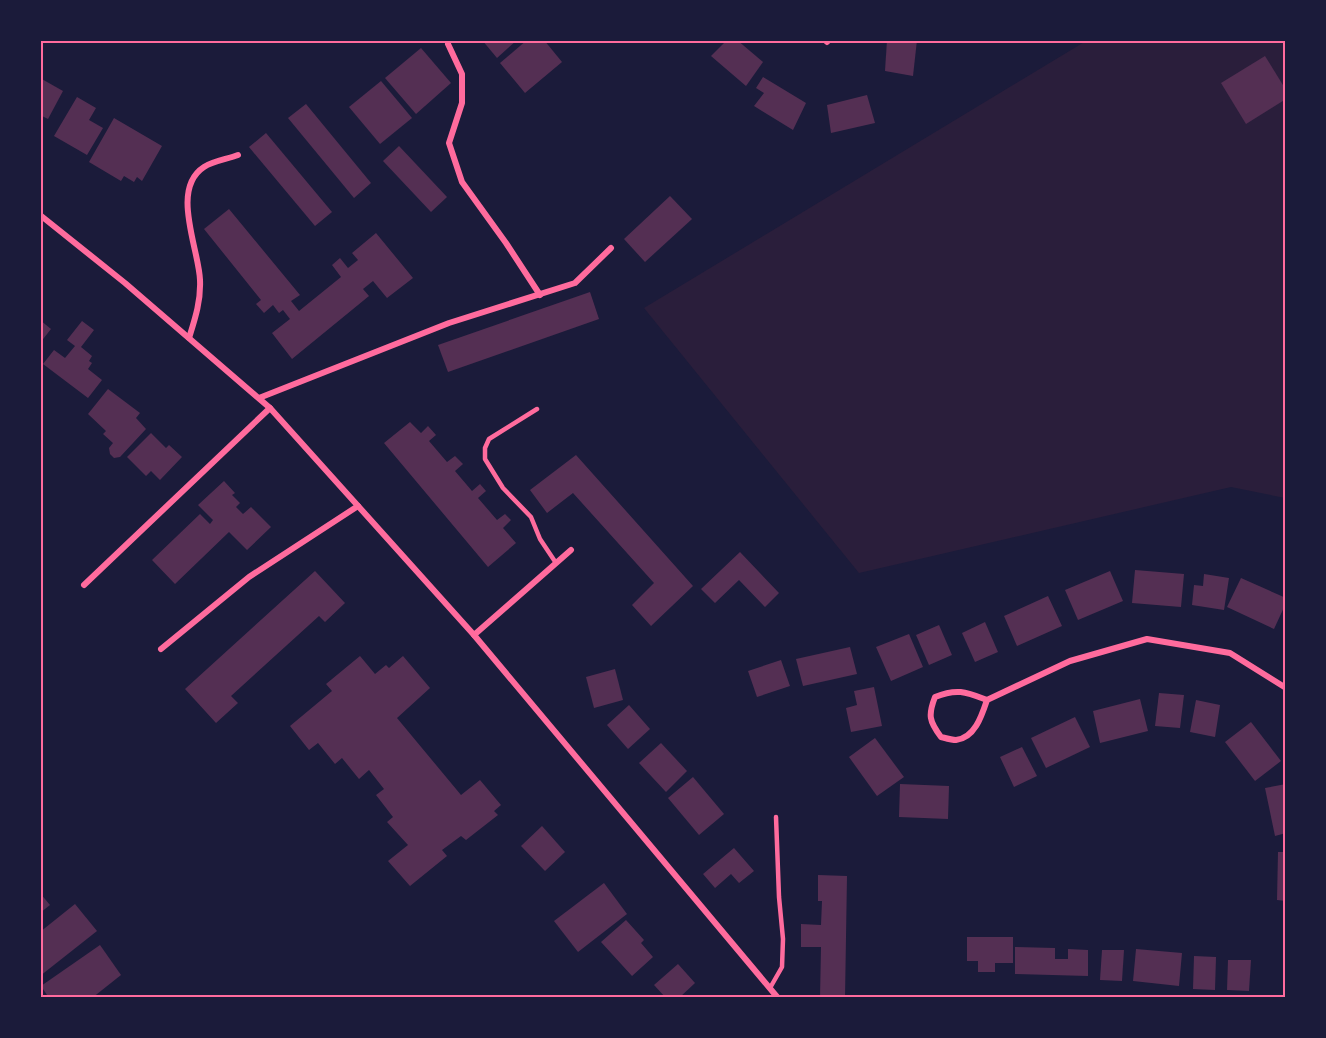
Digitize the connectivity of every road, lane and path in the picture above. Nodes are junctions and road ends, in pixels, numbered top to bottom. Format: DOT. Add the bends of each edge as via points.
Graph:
graph roads {
  1 [pos="448,44"];
  2 [pos="238,155"];
  3 [pos="40,215"];
  4 [pos="610,248"];
  5 [pos="540,295"];
  6 [pos="189,338"];
  7 [pos="259,398"];
  8 [pos="270,408"];
  9 [pos="537,410"];
  10 [pos="358,506"];
  11 [pos="571,550"];
  12 [pos="556,563"];
  13 [pos="84,585"];
  14 [pos="474,635"];
  15 [pos="161,649"];
  16 [pos="1286,688"];
  17 [pos="987,700"];
  18 [pos="776,817"];
  19 [pos="770,988"];
  20 [pos="778,998"];
  1 -- 5 [label="street" via="462,74 462,103 449,143 462,182"];
  2 -- 6 [label="street" via="203,167 190,183 187,218 196,250 200,303"];
  3 -- 6 [label="street"];
  4 -- 5 [label="street" via="574,284"];
  5 -- 7 [label="street" via="450,323"];
  6 -- 7 [label="street"];
  7 -- 8 [label="street"];
  8 -- 10 [label="street"];
  8 -- 13 [label="street"];
  9 -- 12 [label="lane" via="489,439 485,459 503,488 531,517"];
  10 -- 14 [label="street"];
  10 -- 15 [label="street" via="249,577"];
  11 -- 12 [label="street"];
  12 -- 14 [label="street"];
  14 -- 19 [label="street"];
  16 -- 17 [label="street" via="1230,653 1147,639 1070,661"];
  17 -- 17 [label="street" via="979,722 969,734 956,740 941,737 932,724 930,710 935,697 952,690"];
  18 -- 19 [label="lane" via="783,939 782,967"];
  19 -- 20 [label="street"];
}
